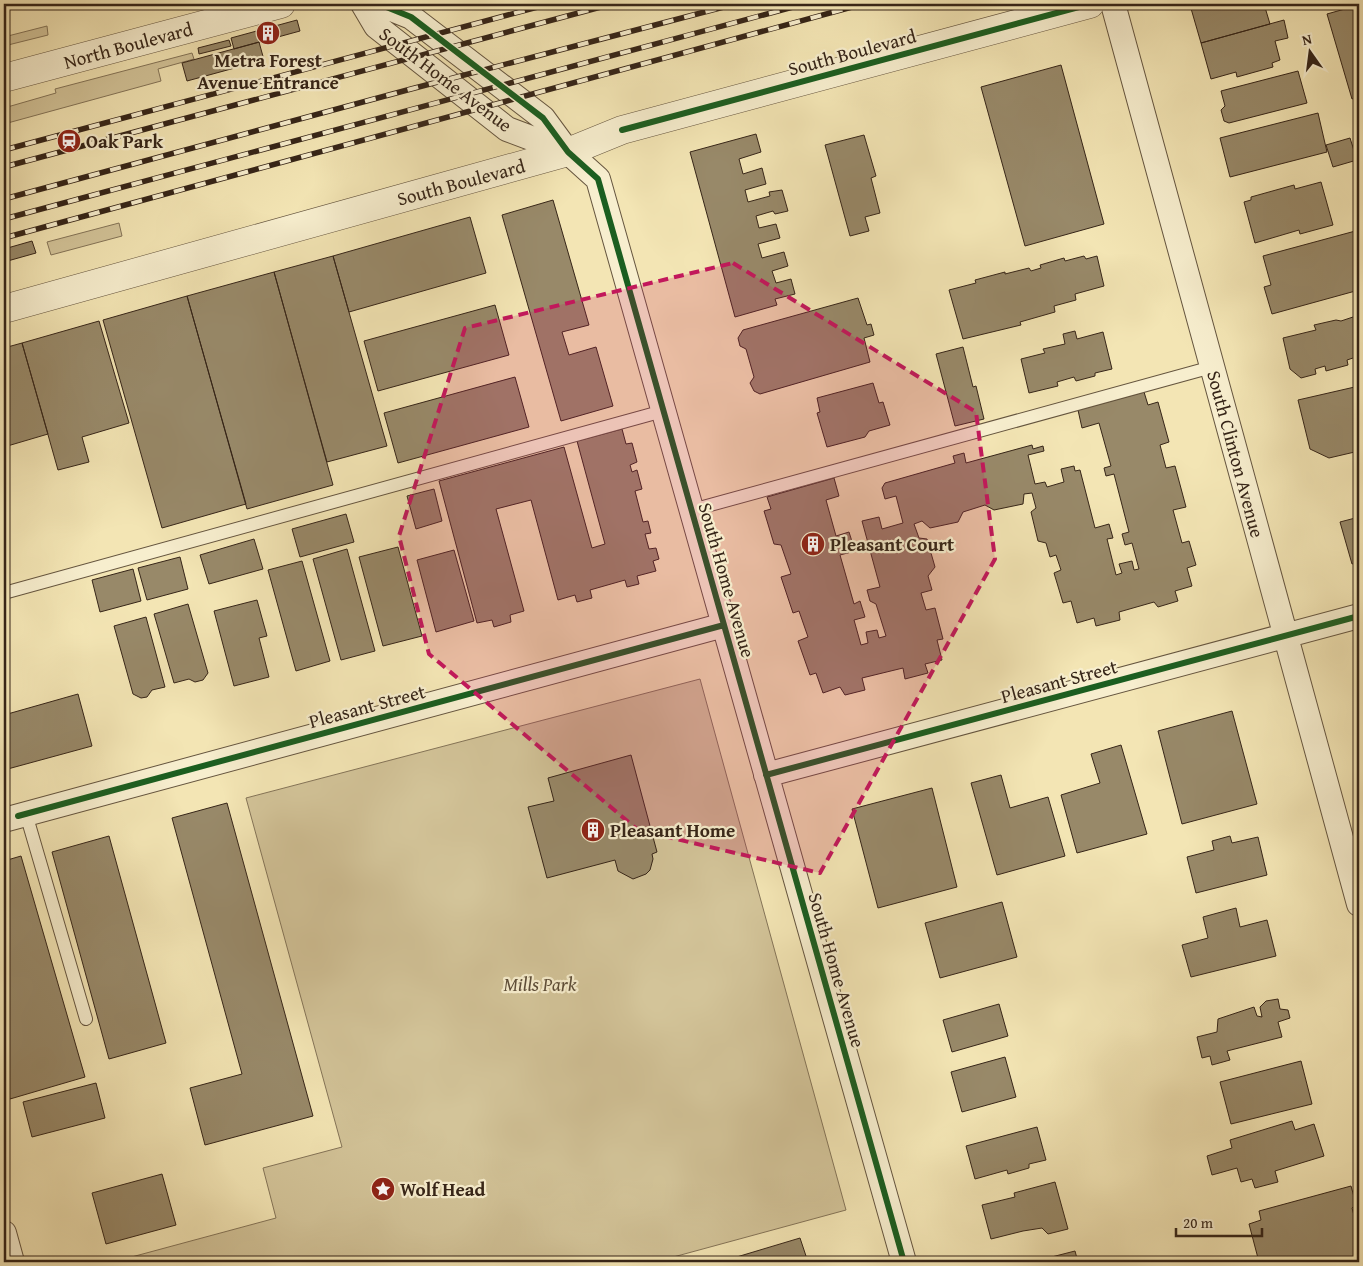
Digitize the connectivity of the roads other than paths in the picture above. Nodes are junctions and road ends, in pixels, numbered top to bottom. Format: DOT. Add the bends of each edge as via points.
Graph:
graph roads {
  1 [pos="281,4"];
  2 [pos="363,4"];
  3 [pos="379,4"];
  4 [pos="1090,4"];
  5 [pos="1113,4"];
  6 [pos="4,78"];
  7 [pos="568,152"];
  8 [pos="4,309"];
  9 [pos="1212,367"];
  10 [pos="663,411"];
  11 [pos="692,510"];
  12 [pos="4,593"];
  13 [pos="1359,616"];
  14 [pos="724,625"];
  15 [pos="1285,636"];
  16 [pos="766,775"];
  17 [pos="15,817"];
  18 [pos="1359,904"];
  19 [pos="86,1020"];
  20 [pos="4,1233"];
  21 [pos="12,1262"];
  22 [pos="904,1262"];
  1 -- 6 [label="street, North Boulevard"];
  2 -- 7 [label="street, South Home Avenue" via="376,26 507,129"];
  3 -- 7 [label="street, South Home Avenue" via="411,17 544,118"];
  4 -- 7 [label="street, South Boulevard" via="622,130"];
  5 -- 9 [label="street, South Clinton Avenue"];
  7 -- 8 [label="street, South Boulevard"];
  7 -- 10 [label="street, South Home Avenue" via="598,179"];
  9 -- 11 [label="lane"];
  9 -- 15 [label="street, South Clinton Avenue"];
  10 -- 11 [label="street, South Home Avenue"];
  10 -- 12 [label="lane"];
  11 -- 14 [label="street, South Home Avenue"];
  13 -- 15 [label="street, Pleasant Street"];
  14 -- 16 [label="street, South Home Avenue"];
  14 -- 17 [label="street, Pleasant Street"];
  15 -- 16 [label="street, Pleasant Street"];
  15 -- 18 [label="street, South Clinton Avenue"];
  16 -- 22 [label="street, South Home Avenue"];
  17 -- 19 [label="lane"];
  20 -- 21 [label="street"];
}
